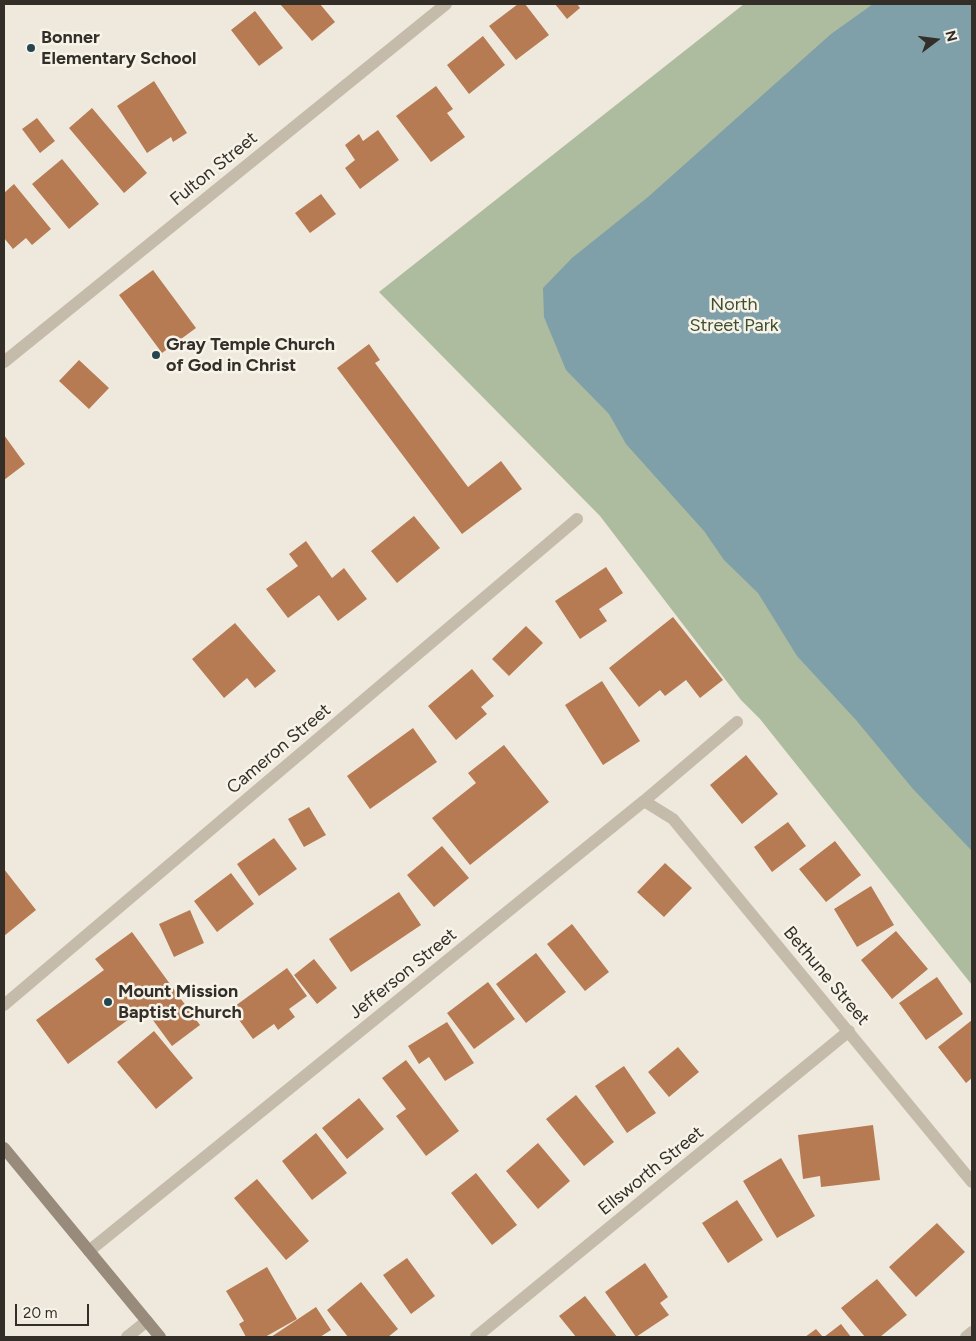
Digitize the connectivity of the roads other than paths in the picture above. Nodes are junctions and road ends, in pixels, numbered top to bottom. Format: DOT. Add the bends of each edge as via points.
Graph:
graph roads {
  1 [pos="446,4"];
  2 [pos="4,362"];
  3 [pos="577,519"];
  4 [pos="737,722"];
  5 [pos="644,801"];
  6 [pos="4,1005"];
  7 [pos="848,1031"];
  8 [pos="4,1148"];
  9 [pos="972,1182"];
  10 [pos="89,1251"];
  11 [pos="147,1321"];
  12 [pos="972,1332"];
  13 [pos="127,1337"];
  14 [pos="160,1337"];
  15 [pos="476,1337"];
  16 [pos="966,1337"];
  1 -- 2 [label="street, Fulton Street"];
  3 -- 6 [label="street, Cameron Street"];
  4 -- 5 [label="street, Jefferson Street"];
  5 -- 7 [label="street, Bethune Street" via="673,819"];
  5 -- 10 [label="street, Jefferson Street"];
  7 -- 9 [label="street, Bethune Street"];
  7 -- 15 [label="street, Ellsworth Street"];
  8 -- 10 [label="main road"];
  10 -- 11 [label="main road"];
  11 -- 13 [label="street"];
  11 -- 14 [label="main road"];
  12 -- 16 [label="street"];
}
